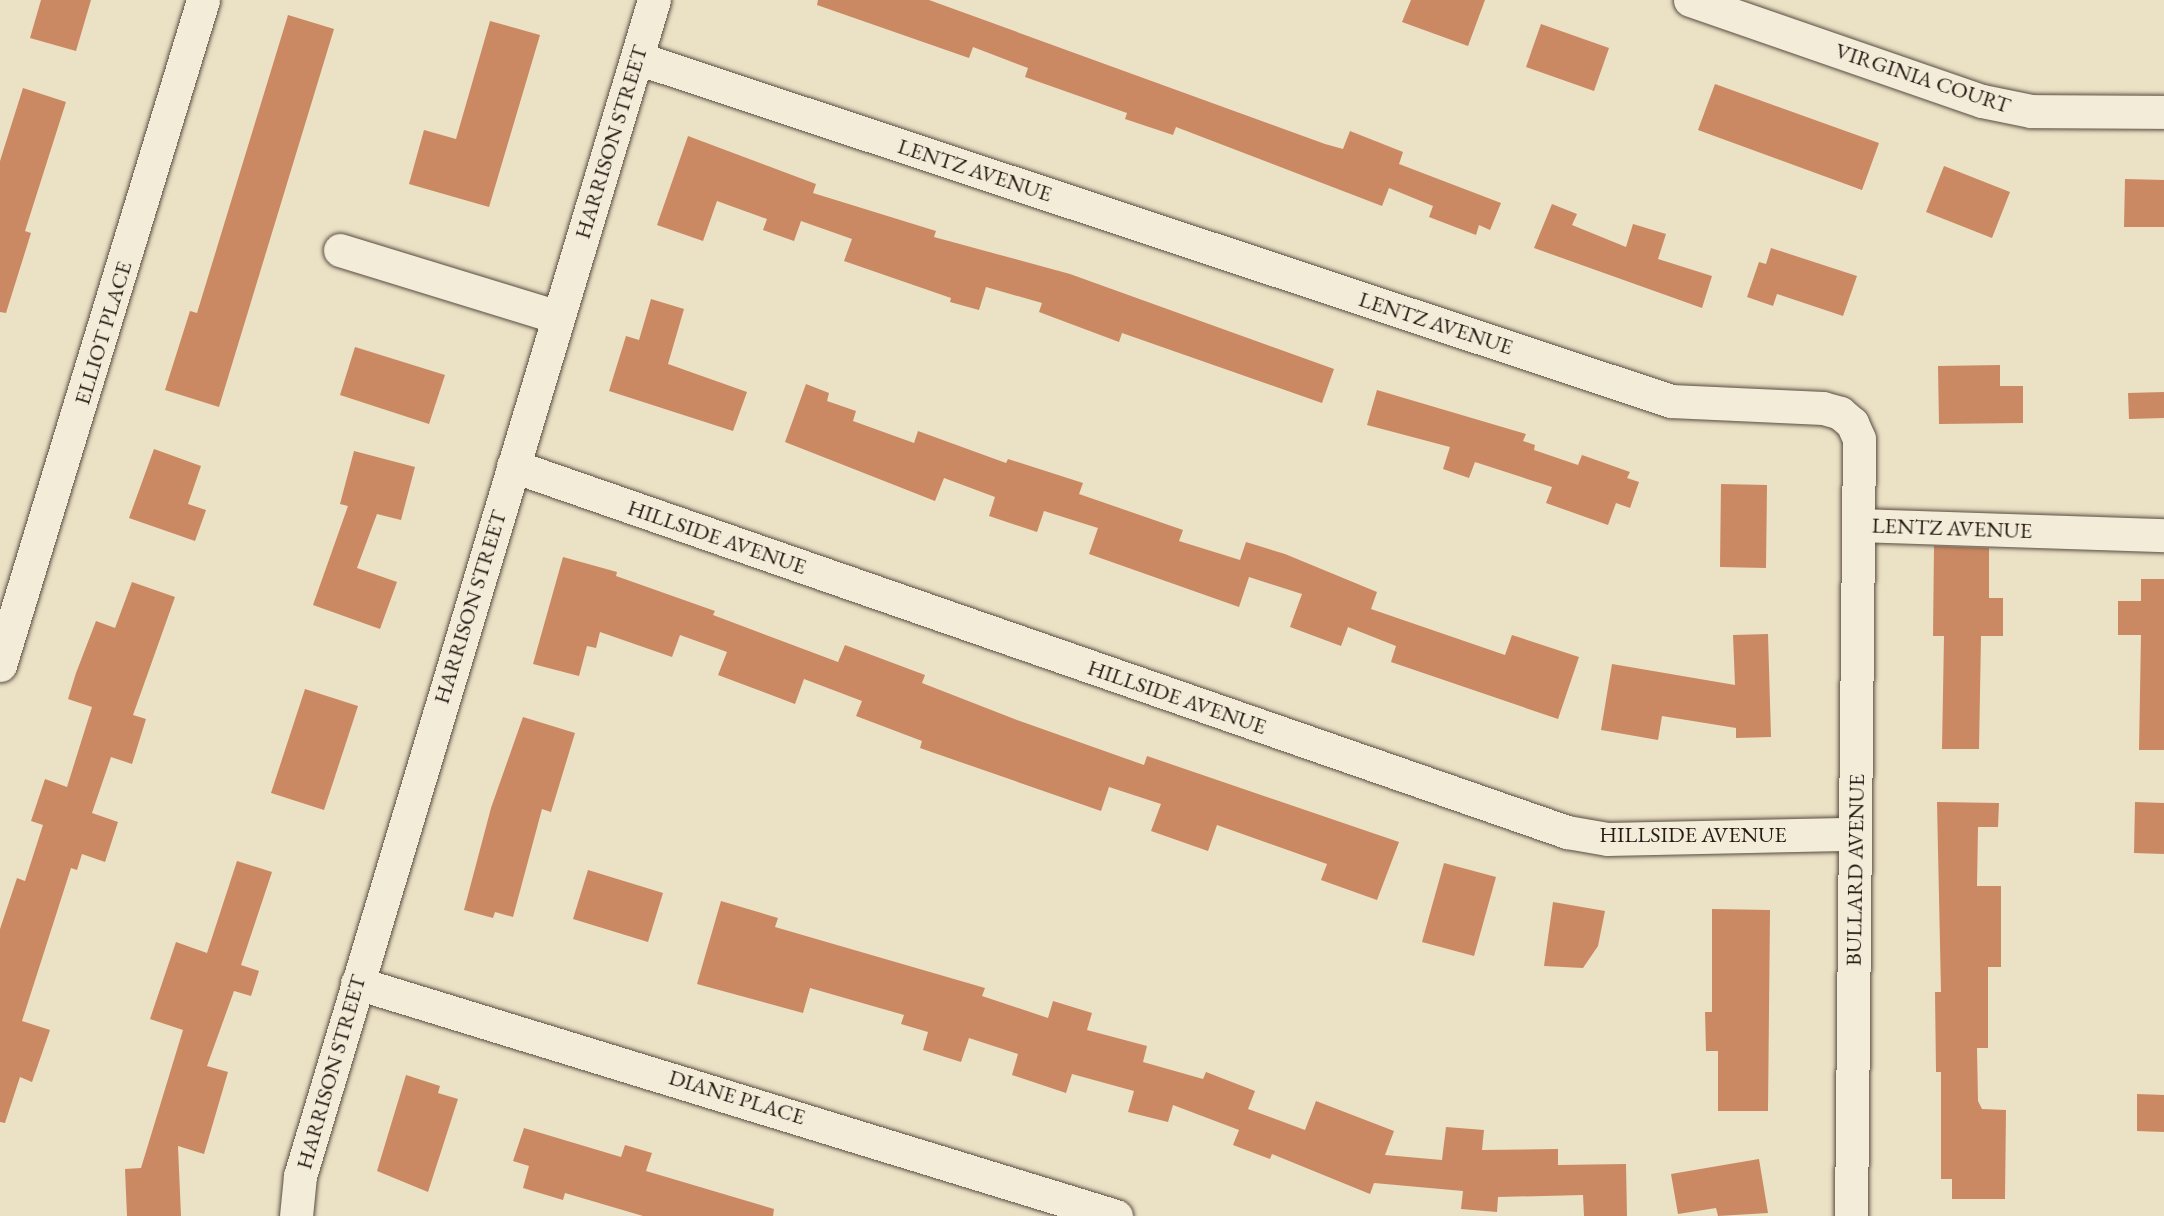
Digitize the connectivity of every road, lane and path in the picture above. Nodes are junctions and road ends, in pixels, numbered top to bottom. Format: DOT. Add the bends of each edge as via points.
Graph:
graph roads {
  1 [pos="203,0"];
  2 [pos="654,0"];
  3 [pos="1690,0"];
  4 [pos="637,57"];
  5 [pos="2164,112"];
  6 [pos="340,250"];
  7 [pos="558,317"];
  8 [pos="513,466"];
  9 [pos="1859,525"];
  10 [pos="2164,535"];
  11 [pos="0,665"];
  12 [pos="1856,834"];
  13 [pos="357,983"];
  14 [pos="296,1216"];
  15 [pos="1116,1216"];
  16 [pos="1851,1216"];
  1 -- 11 [label="street, ELLIOT PLACE"];
  2 -- 4 [label="street, HARRISON STREET"];
  3 -- 5 [label="street, VIRGINIA COURT" via="1982,101 2031,111"];
  4 -- 7 [label="street, HARRISON STREET"];
  4 -- 9 [label="street, LENTZ AVENUE" via="1671,401 1840,413 1852,423 1859,439"];
  6 -- 7 [label="street"];
  7 -- 8 [label="street, HARRISON STREET"];
  8 -- 12 [label="street, HILLSIDE AVENUE" via="1567,832 1607,839"];
  8 -- 13 [label="street, HARRISON STREET"];
  9 -- 10 [label="street, LENTZ AVENUE"];
  9 -- 12 [label="street, BULLARD AVENUE"];
  12 -- 16 [label="street, BULLARD AVENUE"];
  13 -- 14 [label="street, HARRISON STREET" via="300,1176"];
  13 -- 15 [label="street, DIANE PLACE"];
}
